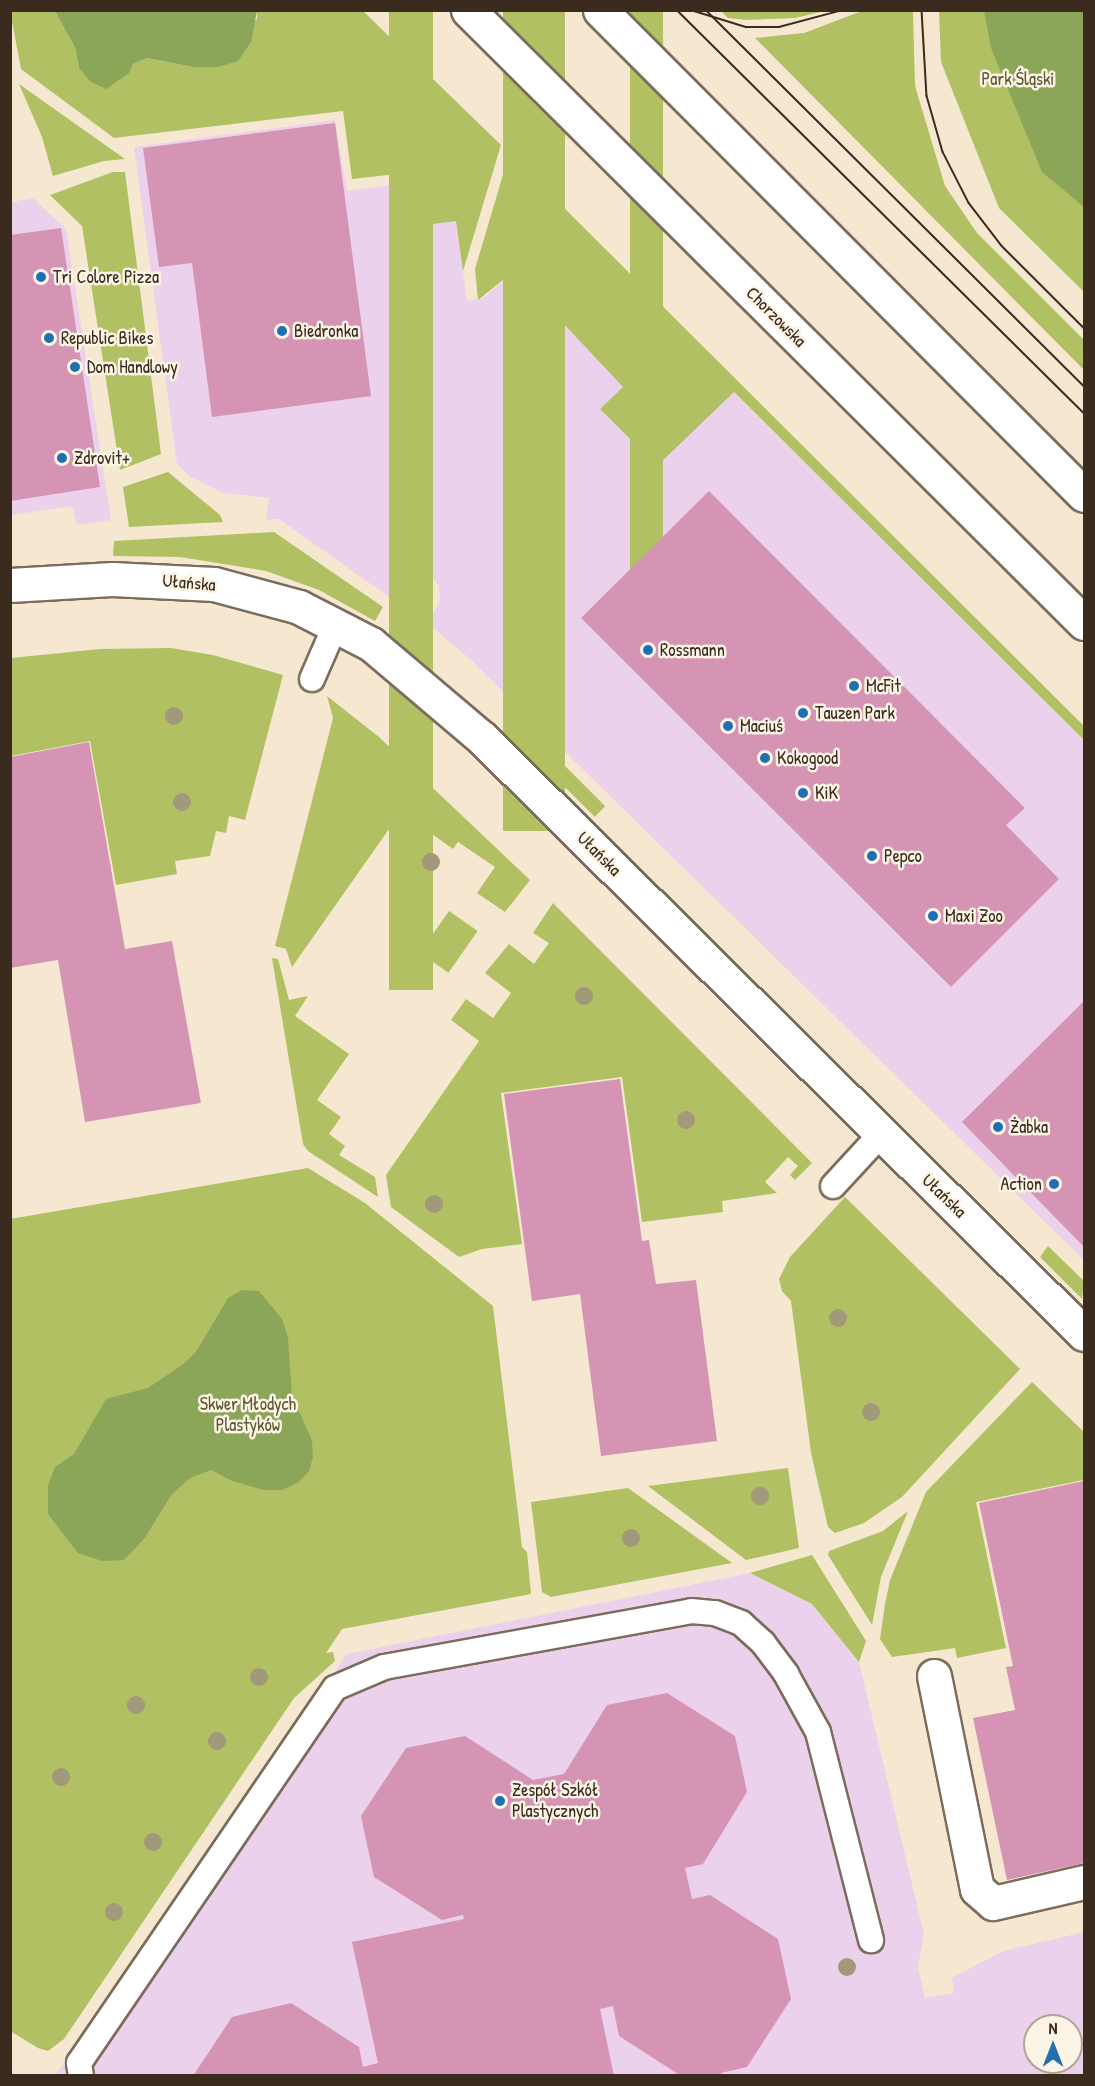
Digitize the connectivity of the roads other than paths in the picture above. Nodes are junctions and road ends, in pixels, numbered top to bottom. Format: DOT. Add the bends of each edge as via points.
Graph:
graph roads {
  1 [pos="468,10"];
  2 [pos="600,10"];
  3 [pos="1084,495"];
  4 [pos="10,585"];
  5 [pos="1084,623"];
  6 [pos="336,624"];
  7 [pos="312,680"];
  8 [pos="882,1134"];
  9 [pos="833,1186"];
  10 [pos="1084,1334"];
  11 [pos="934,1676"];
  12 [pos="1084,1882"];
  13 [pos="871,1940"];
  14 [pos="81,2076"];
  1 -- 5 [label="street, Chorzowska"];
  2 -- 3 [label="street"];
  4 -- 6 [label="street, Ułańska" via="112,579 214,584 260,593"];
  6 -- 7 [label="lane"];
  6 -- 8 [label="street, Ułańska" via="412,676 482,738"];
  8 -- 9 [label="lane"];
  8 -- 10 [label="street, Ułańska"];
  11 -- 12 [label="street" via="977,1889 993,1903"];
  13 -- 14 [label="lane" via="818,1731 786,1674 763,1643 741,1623 715,1613 691,1611 384,1667 335,1688 79,2063"];
}
